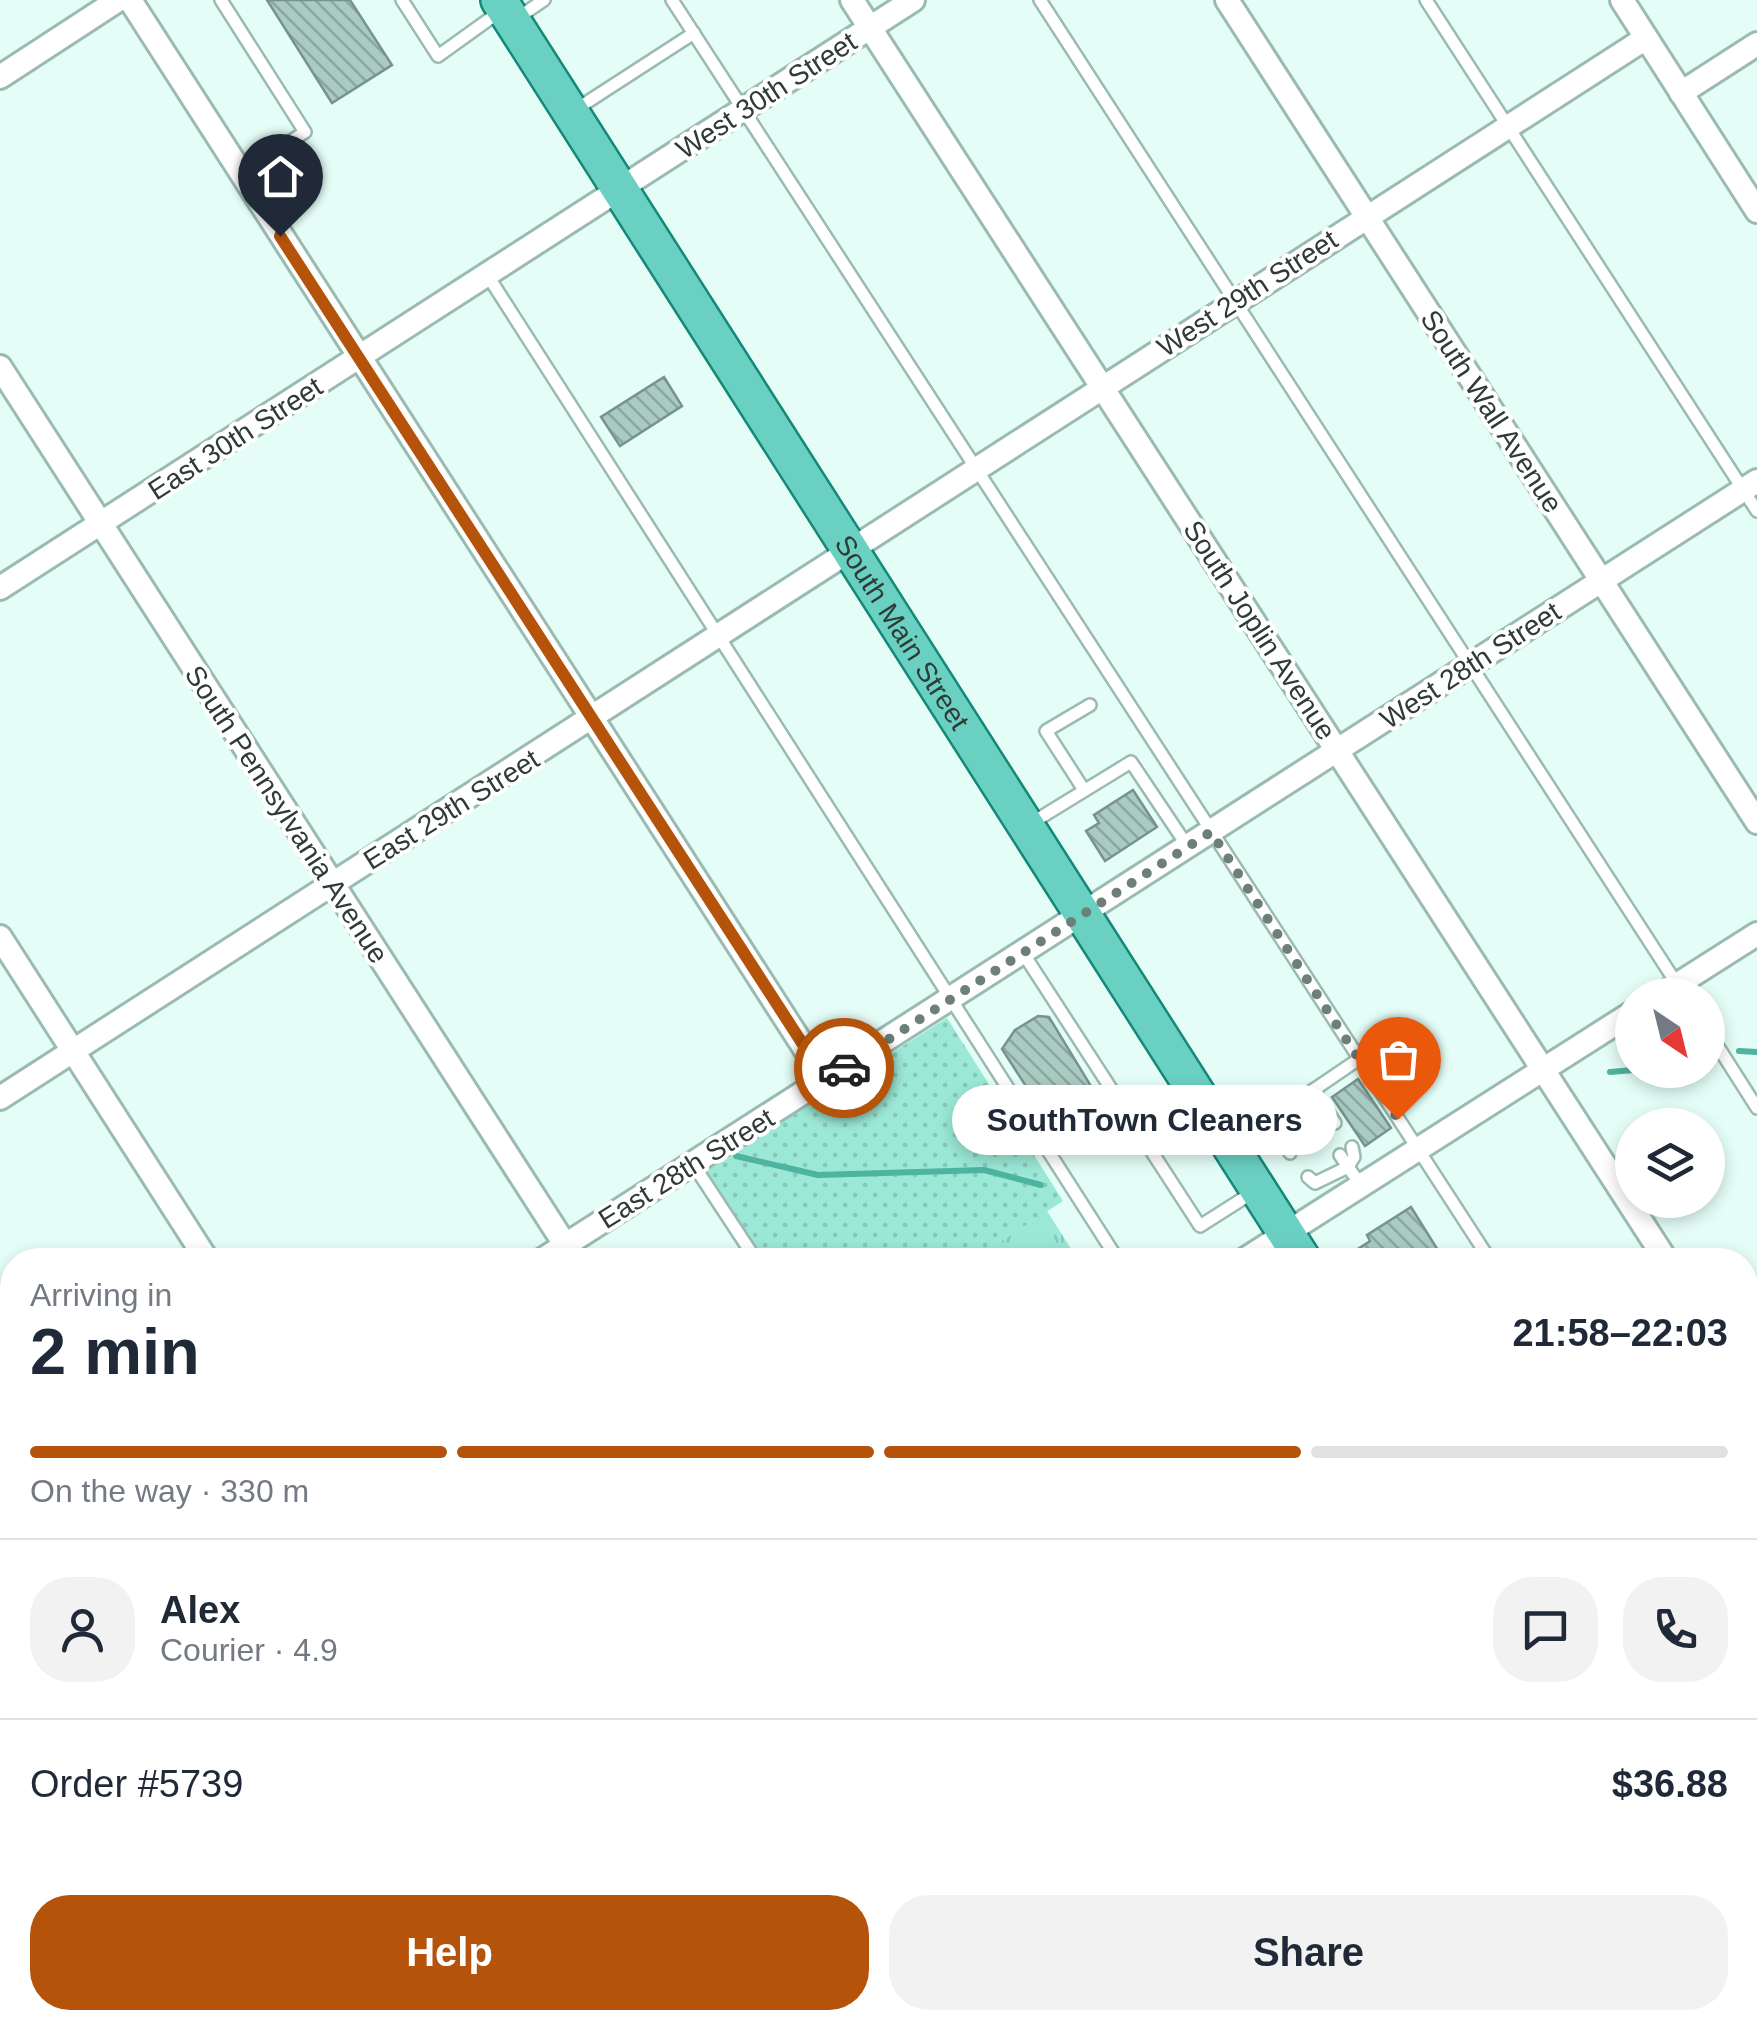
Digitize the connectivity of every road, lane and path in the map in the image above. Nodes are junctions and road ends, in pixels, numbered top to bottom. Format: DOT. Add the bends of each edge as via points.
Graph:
graph roads {
  1 [pos="118,0"];
  2 [pos="130,0"];
  3 [pos="221,0"];
  4 [pos="402,0"];
  5 [pos="544,0"];
  6 [pos="672,0"];
  7 [pos="852,0"];
  8 [pos="913,0"];
  9 [pos="1040,0"];
  10 [pos="1227,0"];
  11 [pos="1426,0"];
  12 [pos="1622,0"];
  13 [pos="503,7"];
  14 [pos="870,28"];
  15 [pos="694,33"];
  16 [pos="1646,38"];
  17 [pos="1757,44"];
  18 [pos="0,77"];
  19 [pos="1681,92"];
  20 [pos="743,110"];
  21 [pos="571,113"];
  22 [pos="1507,126"];
  23 [pos="240,174"];
  24 [pos="620,190"];
  25 [pos="1757,211"];
  26 [pos="1366,216"];
  27 [pos="488,276"];
  28 [pos="1234,301"];
  29 [pos="358,359"];
  30 [pos="0,367"];
  31 [pos="1102,386"];
  32 [pos="976,469"];
  33 [pos="1750,485"];
  34 [pos="1757,511"];
  35 [pos="100,524"];
  36 [pos="849,551"];
  37 [pos="1602,581"];
  38 [pos="0,588"];
  39 [pos="720,635"];
  40 [pos="1470,665"];
  41 [pos="1090,706"];
  42 [pos="593,719"];
  43 [pos="1338,750"];
  44 [pos="1084,790"];
  45 [pos="1757,822"];
  46 [pos="1026,826"];
  47 [pos="1211,832"];
  48 [pos="1188,847"];
  49 [pos="332,884"];
  50 [pos="1082,915"];
  51 [pos="1757,934"];
  52 [pos="0,938"];
  53 [pos="1023,953"];
  54 [pos="1666,978"];
  55 [pos="1693,978"];
  56 [pos="954,998"];
  57 [pos="1615,1024"];
  58 [pos="72,1052"];
  59 [pos="1725,1058"];
  60 [pos="1359,1059"];
  61 [pos="1544,1069"];
  62 [pos="826,1080"];
  63 [pos="1313,1090"];
  64 [pos="0,1098"];
  65 [pos="1300,1100"];
  66 [pos="1757,1108"];
  67 [pos="1285,1110"];
  68 [pos="1269,1120"];
  69 [pos="1335,1123"];
  70 [pos="1323,1131"];
  71 [pos="1306,1142"];
  72 [pos="1230,1146"];
  73 [pos="1352,1147"];
  74 [pos="1418,1149"];
  75 [pos="1290,1153"];
  76 [pos="1340,1155"];
  77 [pos="694,1164"];
  78 [pos="1355,1176"];
  79 [pos="1308,1177"];
  80 [pos="1258,1190"];
  81 [pos="1294,1246"];
  82 [pos="198,1248"];
  83 [pos="567,1248"];
  84 [pos="576,1248"];
  85 [pos="748,1248"];
  86 [pos="1110,1248"];
  87 [pos="1482,1248"];
  88 [pos="1658,1248"];
  1 -- 18 [label="street"];
  2 -- 23 [label="street"];
  3 -- 23 [label="lane" via="306,132"];
  4 -- 13 [label="lane" via="438,56"];
  5 -- 13 [label="lane"];
  6 -- 15 [label="lane"];
  7 -- 14 [label="street, South Joplin Avenue"];
  8 -- 14 [label="street, West 30th Street"];
  9 -- 28 [label="lane"];
  10 -- 26 [label="street, South Wall Avenue"];
  11 -- 22 [label="lane"];
  12 -- 16 [label="street"];
  13 -- 21 [label="main road, South Main Street"];
  14 -- 20 [label="street, West 30th Street"];
  14 -- 31 [label="street, South Joplin Avenue"];
  15 -- 20 [label="lane"];
  15 -- 21 [label="lane"];
  16 -- 19 [label="street"];
  16 -- 22 [label="street, West 29th Street"];
  17 -- 19 [label="street"];
  19 -- 25 [label="street"];
  20 -- 24 [label="street, West 30th Street"];
  20 -- 32 [label="lane"];
  21 -- 24 [label="main road, South Main Street"];
  22 -- 26 [label="street, West 29th Street"];
  22 -- 33 [label="lane"];
  23 -- 29 [label="street"];
  24 -- 27 [label="street, East 30th Street"];
  24 -- 36 [label="main road, South Main Street"];
  26 -- 28 [label="street, West 29th Street"];
  26 -- 37 [label="street, South Wall Avenue"];
  27 -- 29 [label="street, East 30th Street"];
  27 -- 39 [label="lane"];
  28 -- 31 [label="street, West 29th Street"];
  28 -- 40 [label="lane"];
  29 -- 35 [label="street, East 30th Street"];
  29 -- 42 [label="street"];
  30 -- 35 [label="street, South Pennsylvania Avenue"];
  31 -- 32 [label="street, West 29th Street"];
  31 -- 43 [label="street, South Joplin Avenue"];
  32 -- 36 [label="street, West 29th Street"];
  32 -- 47 [label="lane"];
  33 -- 34 [label="lane"];
  33 -- 37 [label="street, West 28th Street"];
  35 -- 38 [label="street, East 30th Street"];
  35 -- 49 [label="street, South Pennsylvania Avenue"];
  36 -- 39 [label="street, East 29th Street"];
  36 -- 46 [label="main road, South Main Street"];
  37 -- 40 [label="street, West 28th Street"];
  37 -- 45 [label="street, South Wall Avenue"];
  39 -- 42 [label="street, East 29th Street"];
  39 -- 56 [label="lane"];
  40 -- 43 [label="street, West 28th Street"];
  40 -- 54 [label="lane"];
  41 -- 44 [label="lane" via="1046,731"];
  42 -- 49 [label="street, East 29th Street"];
  42 -- 62 [label="street"];
  43 -- 47 [label="street, West 28th Street"];
  43 -- 61 [label="street, South Joplin Avenue"];
  44 -- 46 [label="lane"];
  44 -- 48 [label="lane" via="1130,762"];
  46 -- 50 [label="main road, South Main Street"];
  47 -- 48 [label="street, West 28th Street"];
  47 -- 60 [label="lane"];
  48 -- 50 [label="street, West 28th Street"];
  49 -- 58 [label="street, East 29th Street"];
  49 -- 83 [label="street, South Pennsylvania Avenue"];
  50 -- 53 [label="street, East 28th Street"];
  50 -- 72 [label="main road, South Main Street"];
  51 -- 55 [label="street"];
  52 -- 58 [label="street"];
  53 -- 56 [label="street, East 28th Street"];
  53 -- 80 [label="lane" via="1200,1226"];
  56 -- 62 [label="street, East 28th Street"];
  56 -- 86 [label="lane"];
  57 -- 61 [label="street"];
  58 -- 64 [label="street, East 29th Street"];
  58 -- 82 [label="street"];
  59 -- 66 [label="lane"];
  60 -- 63 [label="lane"];
  60 -- 74 [label="lane"];
  61 -- 74 [label="street"];
  61 -- 88 [label="street, South Joplin Avenue"];
  62 -- 77 [label="street, East 28th Street"];
  63 -- 65 [label="lane"];
  63 -- 69 [label="lane"];
  65 -- 67 [label="lane"];
  65 -- 70 [label="lane"];
  67 -- 68 [label="lane"];
  67 -- 71 [label="lane"];
  68 -- 72 [label="lane"];
  68 -- 75 [label="lane"];
  72 -- 80 [label="main road, South Main Street"];
  73 -- 78 [label="lane"];
  74 -- 78 [label="street"];
  74 -- 87 [label="lane"];
  76 -- 78 [label="lane"];
  77 -- 84 [label="street, East 28th Street"];
  77 -- 85 [label="lane"];
  78 -- 79 [label="lane" via="1326,1173 1315,1183"];
  78 -- 81 [label="street"];
  80 -- 81 [label="main road, South Main Street"];
}
